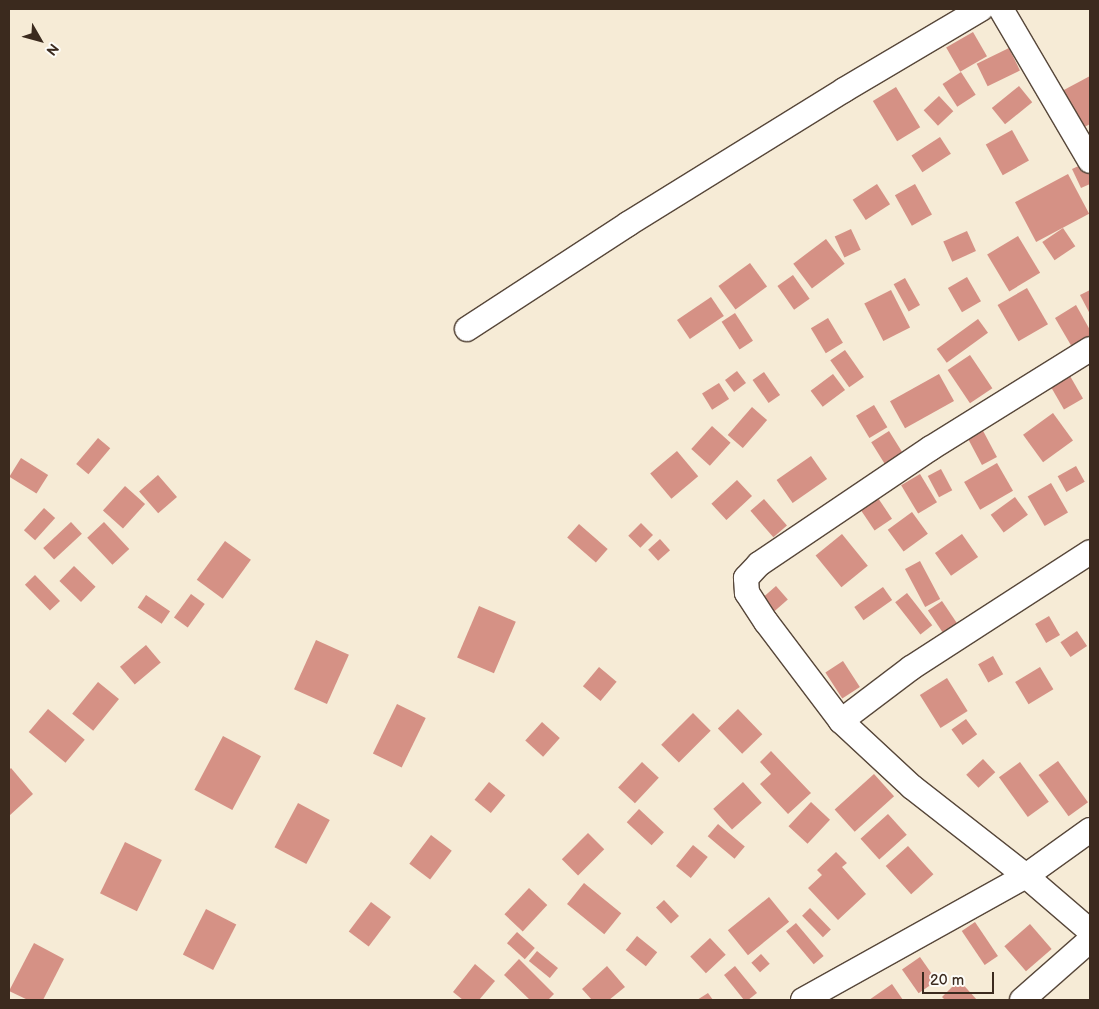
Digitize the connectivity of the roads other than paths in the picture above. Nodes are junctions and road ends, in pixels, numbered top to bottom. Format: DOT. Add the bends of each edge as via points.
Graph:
graph roads {
  1 [pos="981,9"];
  2 [pos="1000,9"];
  3 [pos="1090,161"];
  4 [pos="467,329"];
  5 [pos="1090,349"];
  6 [pos="1090,552"];
  7 [pos="841,721"];
  8 [pos="1090,830"];
  9 [pos="1026,876"];
  10 [pos="1090,931"];
  11 [pos="1090,940"];
  12 [pos="803,1000"];
  13 [pos="1022,1000"];
  1 -- 4 [label="street" via="628,224"];
  2 -- 3 [label="street"];
  5 -- 7 [label="street" via="931,448 759,564 746,578 747,593 766,622"];
  6 -- 7 [label="street" via="911,668"];
  7 -- 9 [label="street" via="912,787"];
  8 -- 9 [label="street"];
  9 -- 10 [label="street"];
  9 -- 12 [label="street"];
  11 -- 13 [label="street"];
}
